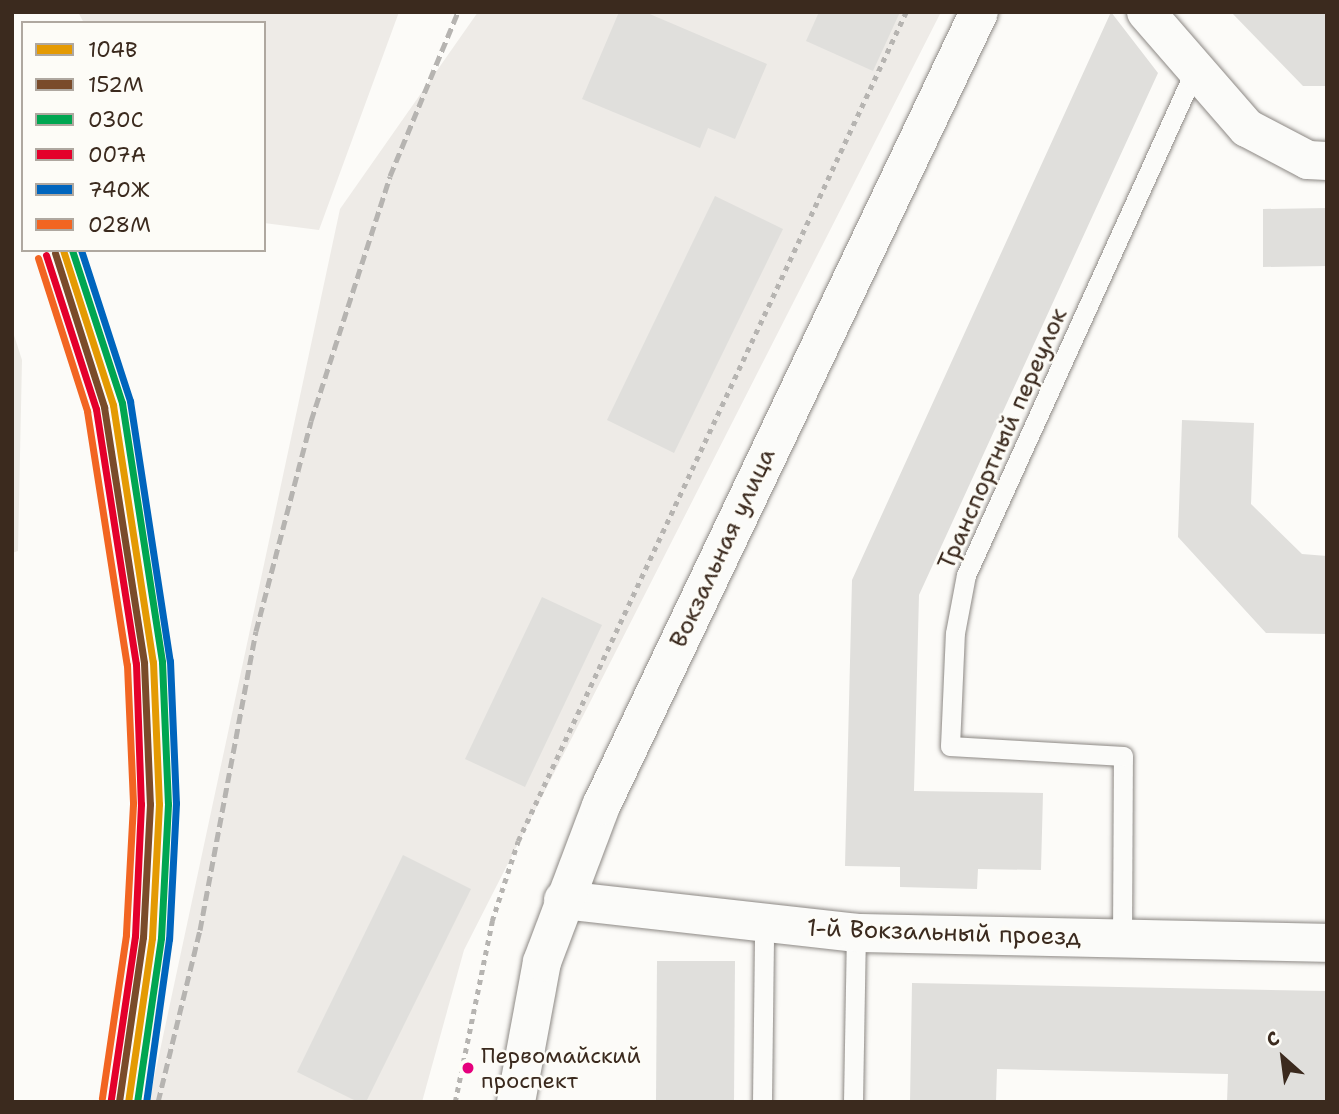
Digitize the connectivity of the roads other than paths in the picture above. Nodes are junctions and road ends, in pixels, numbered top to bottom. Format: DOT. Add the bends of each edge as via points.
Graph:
graph roads {
  1 [pos="979,12"];
  2 [pos="1146,12"];
  3 [pos="1195,70"];
  4 [pos="1327,161"];
  5 [pos="563,900"];
  6 [pos="764,926"];
  7 [pos="856,933"];
  8 [pos="1122,938"];
  9 [pos="1327,943"];
  10 [pos="516,1102"];
  11 [pos="762,1102"];
  12 [pos="853,1102"];
  1 -- 5 [label="main road, Вокзальная улица" via="612,782"];
  2 -- 3 [label="main road"];
  3 -- 4 [label="main road" via="1247,128 1308,160"];
  3 -- 8 [label="lane, Транспортный переулок" via="967,575 955,633 950,746 1123,755"];
  5 -- 6 [label="main road, 1-й Вокзальный проезд"];
  5 -- 10 [label="main road, Вокзальная улица" via="542,962"];
  6 -- 7 [label="main road, 1-й Вокзальный проезд"];
  6 -- 11 [label="lane"];
  7 -- 8 [label="main road, 1-й Вокзальный проезд"];
  7 -- 12 [label="lane"];
  8 -- 9 [label="main road, 1-й Вокзальный проезд"];
}
